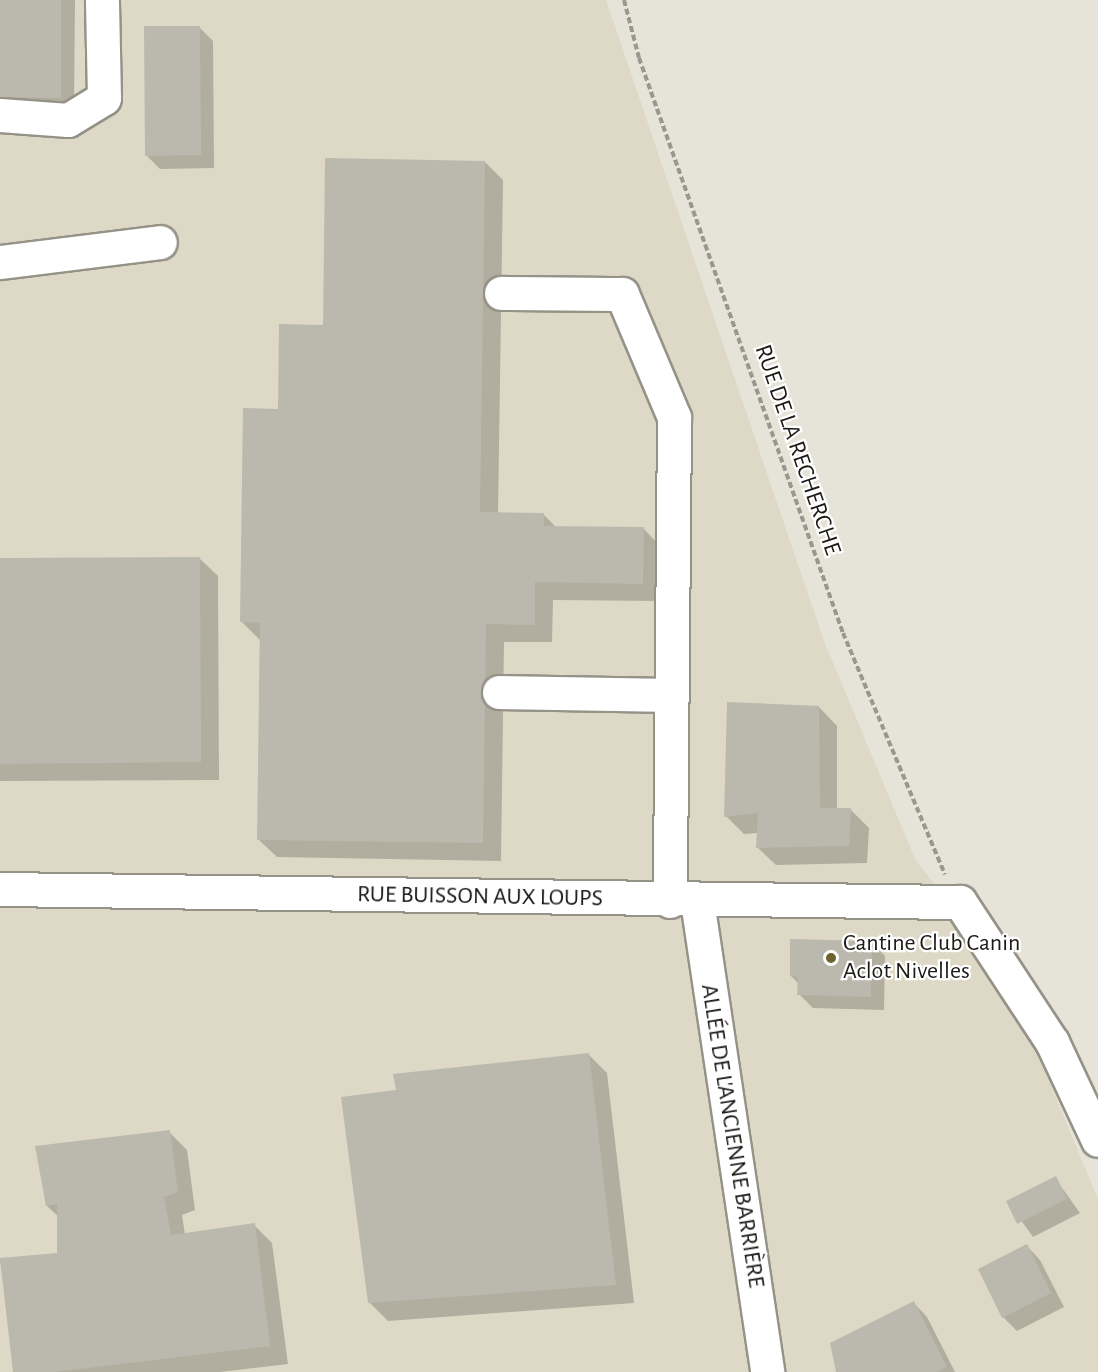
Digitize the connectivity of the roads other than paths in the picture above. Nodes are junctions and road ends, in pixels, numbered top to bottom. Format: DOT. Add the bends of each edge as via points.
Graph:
graph roads {
  1 [pos="102,0"];
  2 [pos="0,115"];
  3 [pos="160,242"];
  4 [pos="0,261"];
  5 [pos="501,293"];
  6 [pos="499,692"];
  7 [pos="671,695"];
  8 [pos="0,888"];
  9 [pos="683,901"];
  10 [pos="1098,1140"];
  11 [pos="767,1372"];
  1 -- 2 [label="street" via="105,98 68,120"];
  3 -- 4 [label="street"];
  5 -- 7 [label="street, ALLÉE DE L'ANCIENNE BARRIÈRE" via="622,294 627,304 674,417"];
  6 -- 7 [label="street"];
  7 -- 9 [label="street, ALLÉE DE L'ANCIENNE BARRIÈRE"];
  8 -- 9 [label="street, RUE BUISSON AUX LOUPS"];
  9 -- 10 [label="street, RUE BUISSON AUX LOUPS" via="960,903 1052,1042"];
  9 -- 11 [label="street, ALLÉE DE L'ANCIENNE BARRIÈRE"];
}
